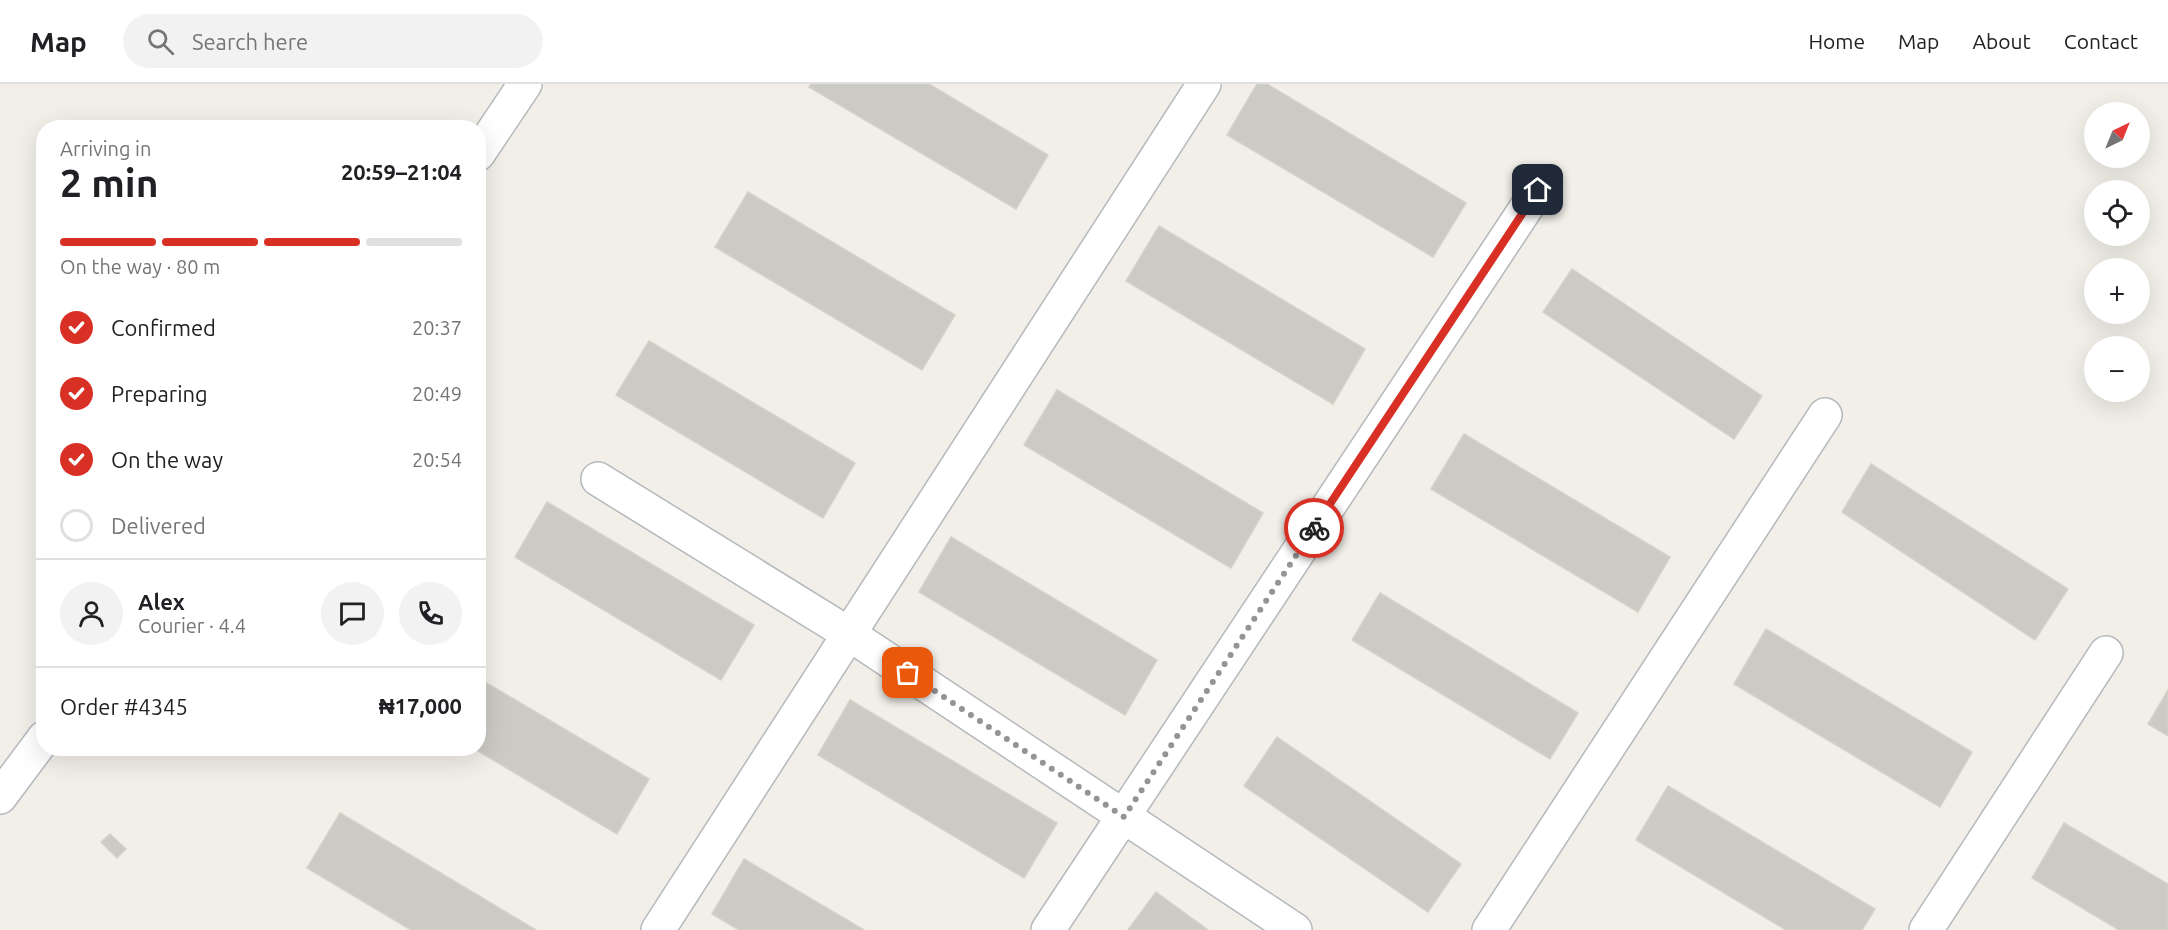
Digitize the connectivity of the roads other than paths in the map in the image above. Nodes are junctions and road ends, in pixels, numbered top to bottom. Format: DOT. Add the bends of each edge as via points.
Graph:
graph roads {
  1 [pos="525,84"];
  2 [pos="1204,84"];
  3 [pos="486,142"];
  4 [pos="1538,190"];
  5 [pos="1825,415"];
  6 [pos="598,479"];
  7 [pos="849,634"];
  8 [pos="2106,653"];
  9 [pos="36,749"];
  10 [pos="0,797"];
  11 [pos="1124,817"];
  12 [pos="658,930"];
  13 [pos="1048,930"];
  14 [pos="1295,930"];
  15 [pos="1489,930"];
  16 [pos="1926,930"];
  1 -- 3 [label="street"];
  2 -- 7 [label="street"];
  4 -- 11 [label="street"];
  5 -- 15 [label="street"];
  6 -- 7 [label="street"];
  7 -- 11 [label="street"];
  7 -- 12 [label="street"];
  8 -- 16 [label="street"];
  9 -- 10 [label="street"];
  11 -- 13 [label="street"];
  11 -- 14 [label="street"];
}
